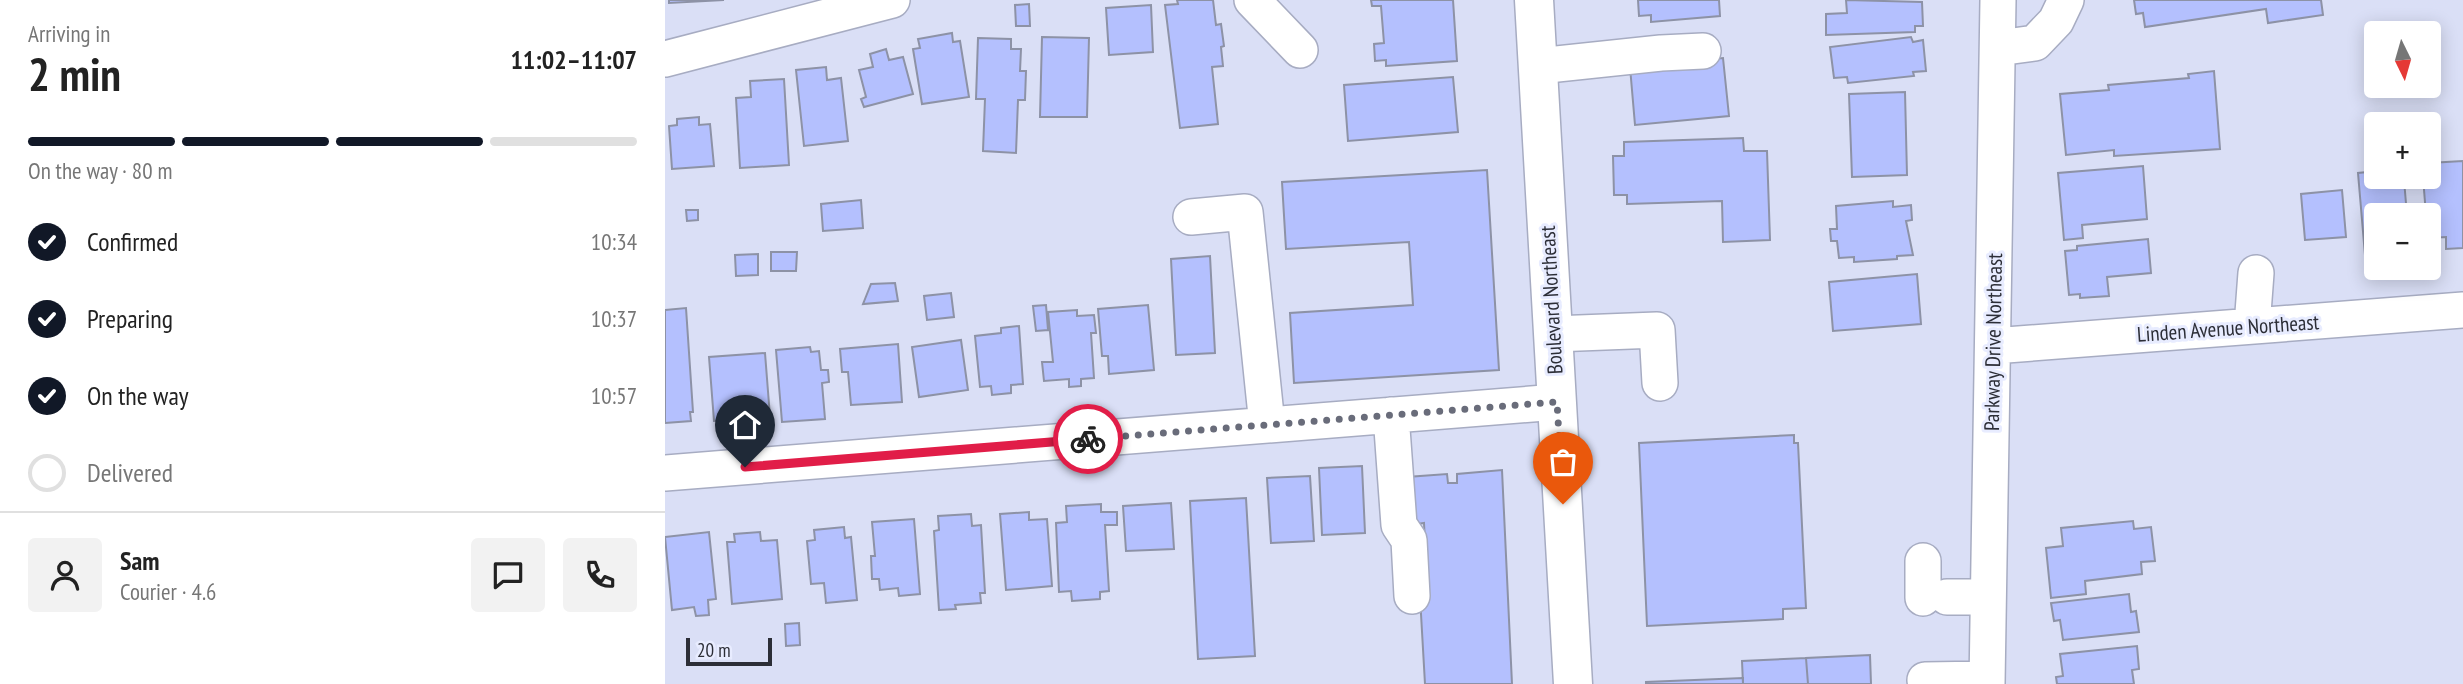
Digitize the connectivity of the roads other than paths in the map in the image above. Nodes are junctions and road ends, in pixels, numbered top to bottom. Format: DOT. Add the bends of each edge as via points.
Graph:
graph roads {
  1 [pos="892,0"];
  2 [pos="1252,0"];
  3 [pos="1534,0"];
  4 [pos="1998,0"];
  5 [pos="2066,0"];
  6 [pos="1998,48"];
  7 [pos="1300,50"];
  8 [pos="1703,51"];
  9 [pos="665,59"];
  10 [pos="1538,66"];
  11 [pos="1191,217"];
  12 [pos="2256,274"];
  13 [pos="2463,310"];
  14 [pos="2252,327"];
  15 [pos="1553,334"];
  16 [pos="1993,346"];
  17 [pos="1660,383"];
  18 [pos="1557,402"];
  19 [pos="1391,415"];
  20 [pos="1267,425"];
  21 [pos="665,473"];
  22 [pos="1923,561"];
  23 [pos="1412,596"];
  24 [pos="1988,597"];
  25 [pos="1925,680"];
  26 [pos="1987,682"];
  27 [pos="1573,684"];
  1 -- 9 [label="street"];
  2 -- 7 [label="street"];
  3 -- 10 [label="main road, Boulevard Northeast"];
  4 -- 6 [label="street, Parkway Drive Northeast"];
  5 -- 6 [label="street" via="2056,21 2035,43"];
  6 -- 16 [label="street, Parkway Drive Northeast"];
  8 -- 10 [label="street"];
  10 -- 15 [label="main road, Boulevard Northeast"];
  11 -- 20 [label="street" via="1245,212"];
  12 -- 14 [label="street"];
  13 -- 14 [label="street, Linden Avenue Northeast"];
  14 -- 16 [label="street, Linden Avenue Northeast"];
  15 -- 17 [label="street" via="1657,330"];
  15 -- 18 [label="main road, Boulevard Northeast"];
  16 -- 24 [label="street, Parkway Drive Northeast"];
  18 -- 19 [label="street"];
  18 -- 27 [label="main road, Boulevard Northeast"];
  19 -- 20 [label="street"];
  19 -- 23 [label="street" via="1399,525 1409,540"];
  20 -- 21 [label="street"];
  22 -- 24 [label="street" via="1935,598"];
  24 -- 26 [label="street, Parkway Drive Northeast"];
  25 -- 26 [label="street"];
}
